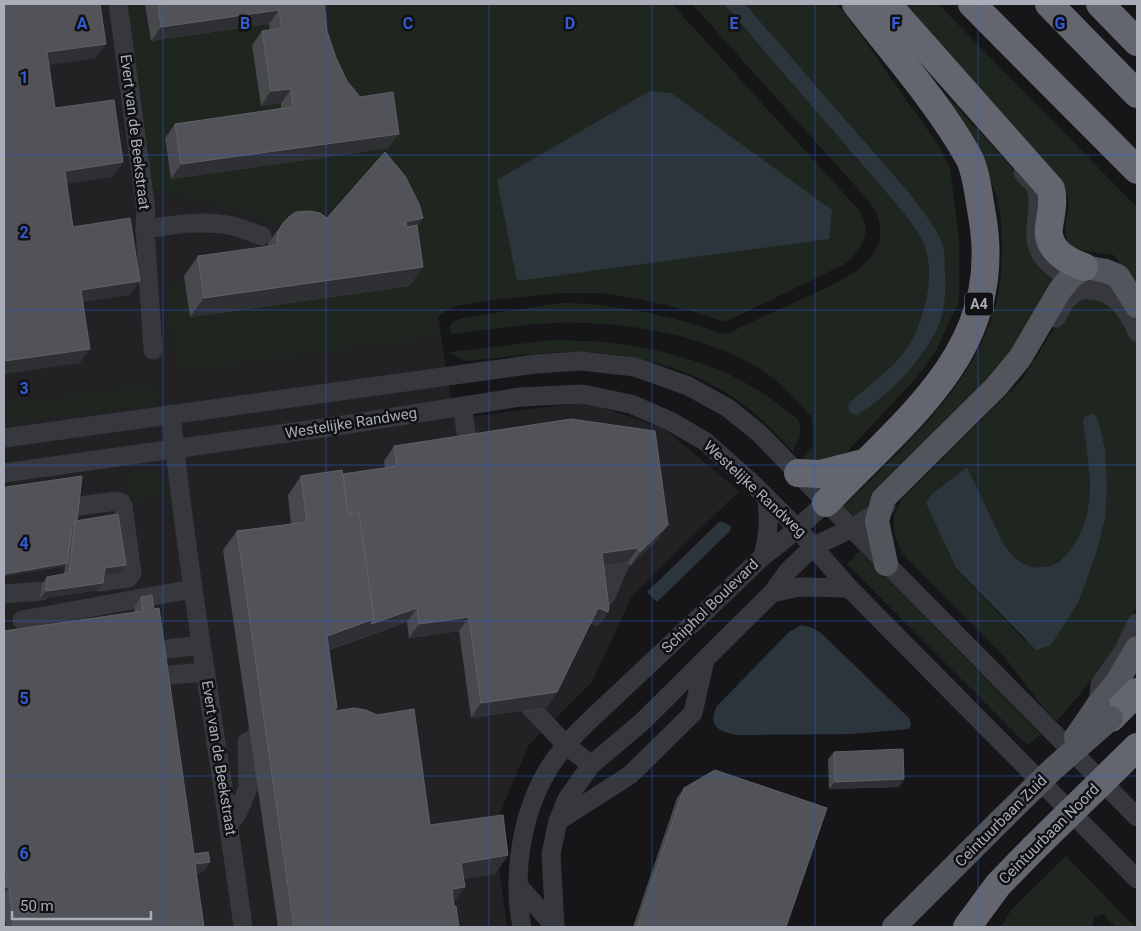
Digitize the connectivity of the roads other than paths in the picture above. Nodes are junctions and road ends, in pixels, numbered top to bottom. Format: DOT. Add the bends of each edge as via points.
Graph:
graph roads {
  1 [pos="118,4"];
  2 [pos="856,4"];
  3 [pos="887,4"];
  4 [pos="972,4"];
  5 [pos="1048,4"];
  6 [pos="1100,4"];
  7 [pos="1137,42"];
  8 [pos="1137,94"];
  9 [pos="135,130"];
  10 [pos="116,133"];
  11 [pos="138,156"];
  12 [pos="120,159"];
  13 [pos="1137,170"];
  14 [pos="145,229"];
  15 [pos="262,236"];
  16 [pos="1080,278"];
  17 [pos="1137,306"];
  18 [pos="1137,332"];
  19 [pos="153,350"];
  20 [pos="462,406"];
  21 [pos="171,414"];
  22 [pos="4,438"];
  23 [pos="174,448"];
  24 [pos="91,460"];
  25 [pos="867,461"];
  26 [pos="4,472"];
  27 [pos="472,474"];
  28 [pos="798,474"];
  29 [pos="767,498"];
  30 [pos="826,503"];
  31 [pos="879,511"];
  32 [pos="796,527"];
  33 [pos="851,529"];
  34 [pos="814,546"];
  35 [pos="763,556"];
  36 [pos="886,564"];
  37 [pos="98,582"];
  38 [pos="192,588"];
  39 [pos="849,588"];
  40 [pos="41,591"];
  41 [pos="4,594"];
  42 [pos="772,594"];
  43 [pos="606,596"];
  44 [pos="578,599"];
  45 [pos="22,620"];
  46 [pos="1137,623"];
  47 [pos="201,644"];
  48 [pos="1137,648"];
  49 [pos="137,653"];
  50 [pos="705,659"];
  51 [pos="206,672"];
  52 [pos="140,678"];
  53 [pos="526,692"];
  54 [pos="1137,692"];
  55 [pos="1104,712"];
  56 [pos="278,720"];
  57 [pos="566,745"];
  58 [pos="1137,747"];
  59 [pos="591,765"];
  60 [pos="1137,817"];
  61 [pos="558,821"];
  62 [pos="229,825"];
  63 [pos="1137,879"];
  64 [pos="518,884"];
  65 [pos="243,927"];
  66 [pos="522,927"];
  67 [pos="555,927"];
  68 [pos="894,927"];
  69 [pos="967,927"];
  1 -- 9 [label="street, Evert van de Beekstraat"];
  2 -- 25 [label="highway, A4" via="970,158 985,230 985,273 976,317 958,355 921,406"];
  3 -- 16 [label="highway" via="1051,189 1053,199 1048,230 1051,242"];
  4 -- 13 [label="highway"];
  5 -- 8 [label="highway"];
  6 -- 7 [label="highway"];
  9 -- 10 [label="street"];
  9 -- 11 [label="street, Evert van de Beekstraat"];
  11 -- 12 [label="street"];
  11 -- 14 [label="street, Evert van de Beekstraat" via="146,210"];
  14 -- 15 [label="street" via="209,223 229,225"];
  14 -- 19 [label="street, Evert van de Beekstraat"];
  16 -- 17 [label="main road" via="1106,270 1118,276"];
  16 -- 18 [label="street" via="1114,298"];
  16 -- 31 [label="main road" via="1060,290 1020,358 996,387 883,499"];
  20 -- 23 [label="street, Westelijke Randweg"];
  20 -- 27 [label="street"];
  20 -- 29 [label="street, Westelijke Randweg" via="520,397 582,394 631,404 706,442"];
  21 -- 22 [label="street"];
  21 -- 23 [label="street, Evert van de Beekstraat"];
  21 -- 28 [label="street" via="581,360 635,367 688,386 728,408 760,434"];
  23 -- 24 [label="street, Westelijke Randweg"];
  23 -- 38 [label="street, Evert van de Beekstraat"];
  24 -- 26 [label="street, Westelijke Randweg"];
  24 -- 37 [label="street" via="66,498 121,502 132,573 128,578"];
  25 -- 28 [label="highway, A4" via="826,473"];
  25 -- 30 [label="highway, A4"];
  28 -- 30 [label="street"];
  29 -- 32 [label="street, Westelijke Randweg"];
  29 -- 35 [label="street" via="769,524"];
  30 -- 32 [label="street, Schiphol Boulevard"];
  30 -- 33 [label="street"];
  30 -- 34 [label="street"];
  31 -- 33 [label="street"];
  31 -- 36 [label="main road" via="877,521"];
  32 -- 34 [label="street, Westelijke Randweg"];
  32 -- 35 [label="street, Schiphol Boulevard"];
  33 -- 34 [label="street"];
  33 -- 36 [label="street"];
  34 -- 39 [label="street, Westelijke Randweg"];
  34 -- 42 [label="street" via="788,571"];
  35 -- 57 [label="street, Schiphol Boulevard"];
  36 -- 60 [label="street"];
  38 -- 45 [label="street"];
  38 -- 47 [label="street, Evert van de Beekstraat"];
  39 -- 42 [label="street" via="800,588"];
  39 -- 63 [label="street, Westelijke Randweg"];
  40 -- 41 [label="street"];
  42 -- 50 [label="street"];
  43 -- 44 [label="street" via="623,556 614,522 614,562 599,592"];
  46 -- 55 [label="street" via="1100,684"];
  47 -- 49 [label="street"];
  47 -- 51 [label="street, Evert van de Beekstraat"];
  48 -- 55 [label="main road, Ceintuurbaan Zuid"];
  50 -- 59 [label="street" via="642,722"];
  50 -- 61 [label="street" via="693,713 630,775"];
  51 -- 52 [label="street"];
  51 -- 62 [label="street, Evert van de Beekstraat"];
  53 -- 57 [label="street"];
  54 -- 55 [label="highway"];
  55 -- 68 [label="main road, Ceintuurbaan Zuid, bridge" via="1053,769"];
  56 -- 62 [label="street" via="281,735 256,737 247,742 248,788"];
  57 -- 59 [label="street"];
  57 -- 64 [label="street, Schiphol Boulevard" via="547,772 530,812 524,832"];
  58 -- 69 [label="highway, Ceintuurbaan Noord, bridge" via="998,885"];
  59 -- 61 [label="street" via="567,799"];
  61 -- 67 [label="street" via="551,854"];
  62 -- 65 [label="street, Evert van de Beekstraat"];
  64 -- 66 [label="street, Schiphol Boulevard"];
  64 -- 67 [label="street"];
}
